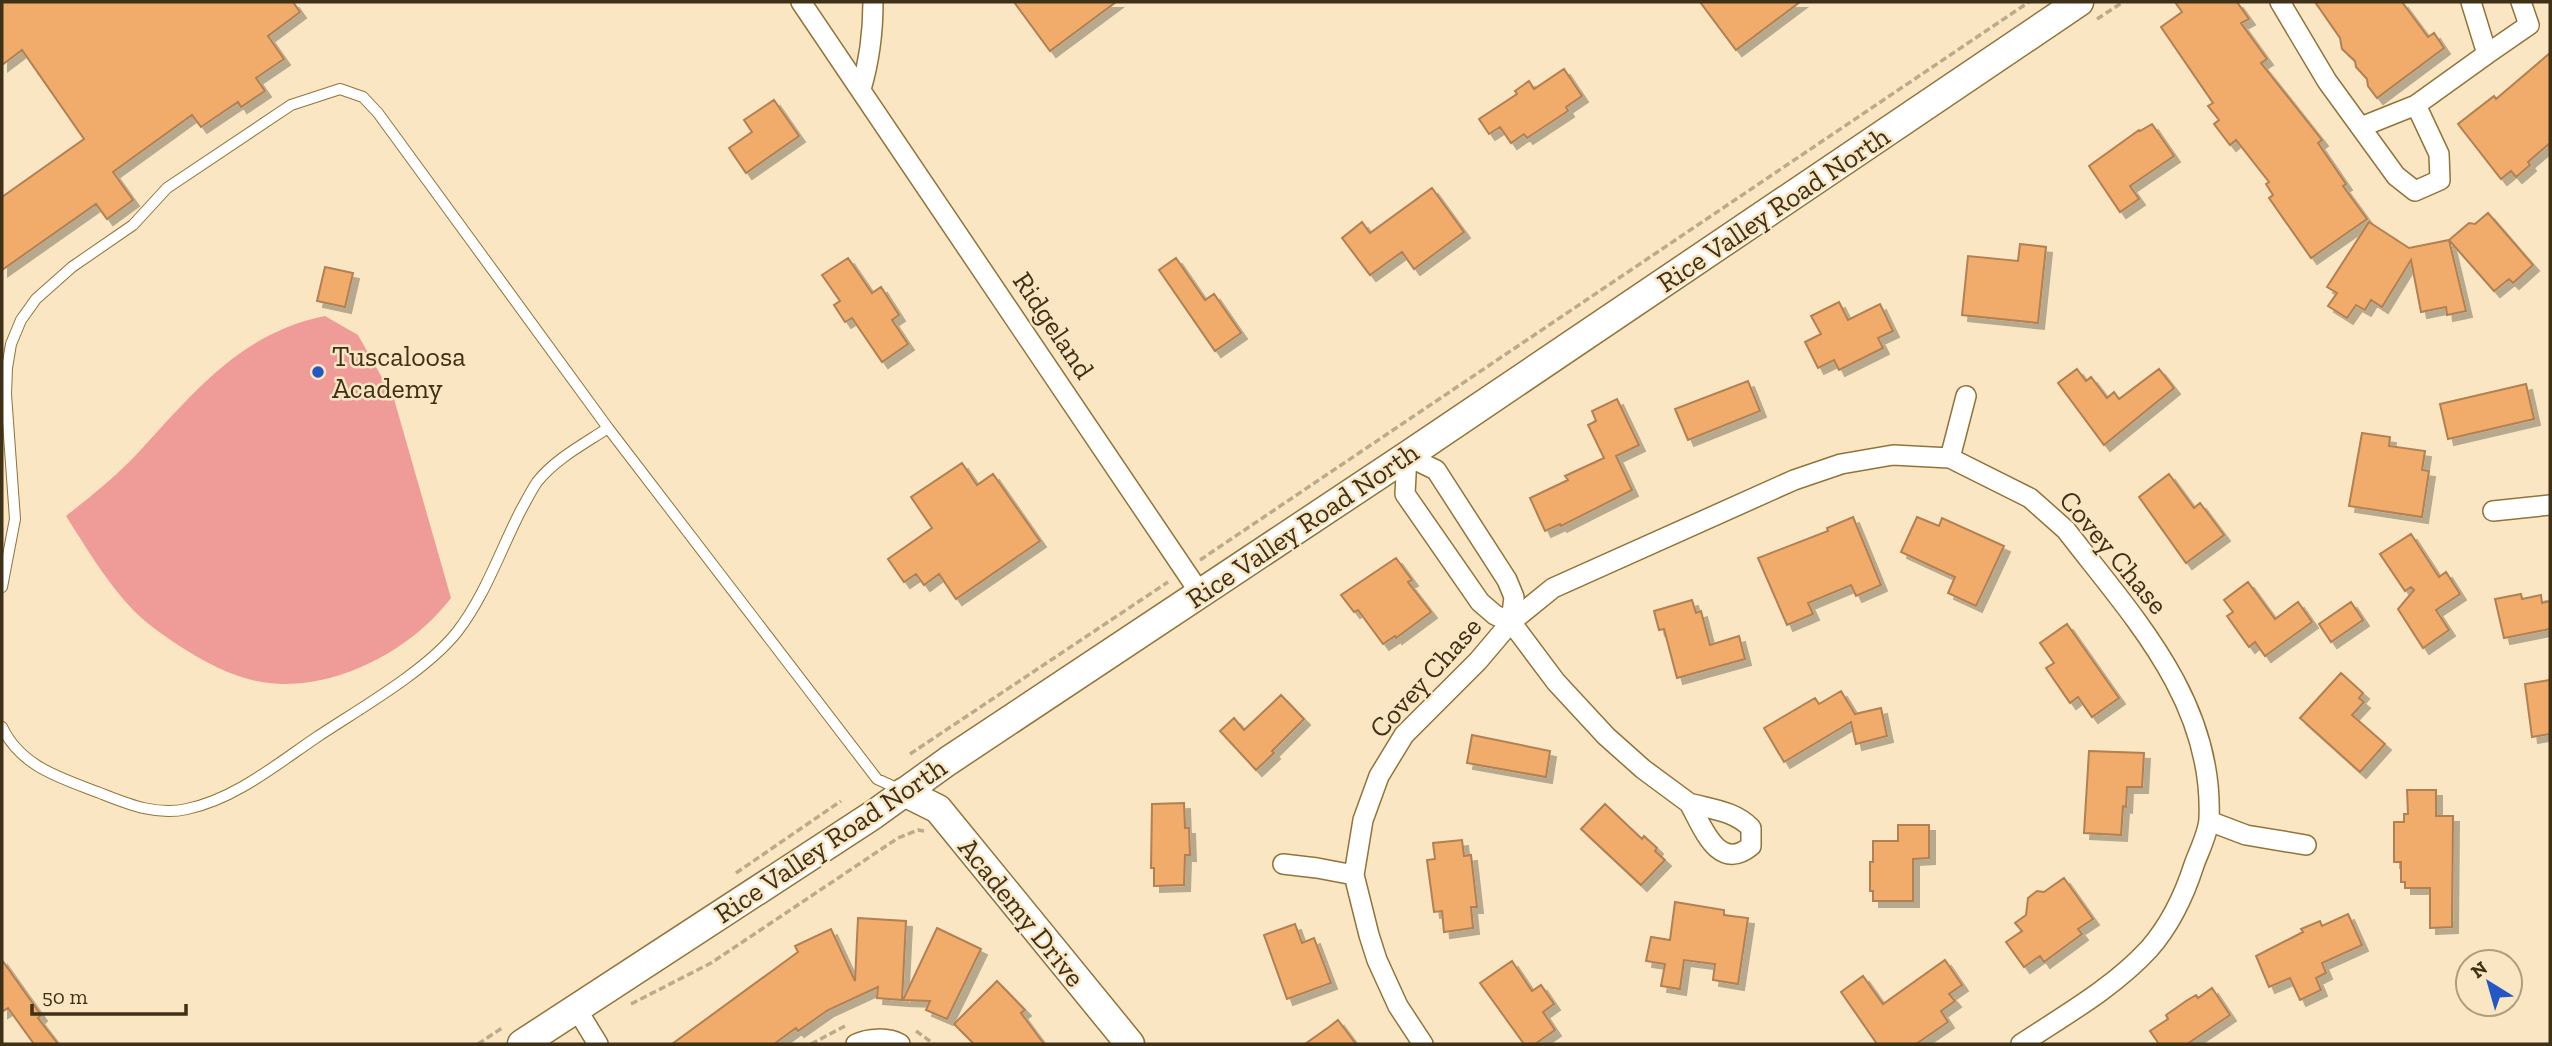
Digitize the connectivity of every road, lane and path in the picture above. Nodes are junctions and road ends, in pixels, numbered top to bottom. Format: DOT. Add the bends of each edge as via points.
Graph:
graph roads {
  1 [pos="801,2"];
  2 [pos="873,2"];
  3 [pos="2029,2"];
  4 [pos="2079,2"];
  5 [pos="2280,2"];
  6 [pos="2471,2"];
  7 [pos="2521,2"];
  8 [pos="2487,54"];
  9 [pos="860,89"];
  10 [pos="2416,105"];
  11 [pos="2361,127"];
  12 [pos="1966,396"];
  13 [pos="608,428"];
  14 [pos="1407,456"];
  15 [pos="1950,458"];
  16 [pos="2550,505"];
  17 [pos="2493,511"];
  18 [pos="1185,570"];
  19 [pos="2,587"];
  20 [pos="1200,593"];
  21 [pos="1511,622"];
  22 [pos="2,727"];
  23 [pos="910,754"];
  24 [pos="904,792"];
  25 [pos="1689,803"];
  26 [pos="2209,821"];
  27 [pos="934,832"];
  28 [pos="2306,845"];
  29 [pos="1283,864"];
  30 [pos="1354,875"];
  31 [pos="628,1006"];
  32 [pos="576,1008"];
  33 [pos="522,1044"];
  34 [pos="598,1044"];
  35 [pos="856,1044"];
  36 [pos="900,1044"];
  37 [pos="1130,1044"];
  38 [pos="1423,1044"];
  39 [pos="2021,1044"];
  1 -- 9 [label="street, Ridgeland"];
  2 -- 9 [label="street" via="870,59"];
  3 -- 18 [label="path"];
  4 -- 14 [label="street, Rice Valley Road North"];
  5 -- 11 [label="street" via="2313,61"];
  6 -- 8 [label="street"];
  7 -- 8 [label="street" via="2529,24"];
  8 -- 10 [label="street"];
  9 -- 18 [label="street, Ridgeland"];
  10 -- 11 [label="street"];
  10 -- 11 [label="street" via="2439,154 2440,180 2416,191 2396,176"];
  12 -- 15 [label="street"];
  13 -- 19 [label="lane" via="378,113 363,97 340,89 291,105 167,188 133,225 54,281 28,310 11,344 7,368 15,519"];
  13 -- 22 [label="lane" via="551,467 536,483 483,591 456,633 380,696 233,792 186,810 137,807 44,771 23,758"];
  13 -- 24 [label="lane" via="877,779"];
  14 -- 20 [label="street, Rice Valley Road North"];
  14 -- 21 [label="street, Covey Chase" via="1436,470 1507,580 1514,597"];
  14 -- 21 [label="street, Covey Chase" via="1405,494 1480,601"];
  15 -- 21 [label="street, Covey Chase" via="1866,458 1794,480 1553,588"];
  15 -- 26 [label="street, Covey Chase" via="2030,498 2049,513 2155,646 2199,736"];
  16 -- 17 [label="street"];
  18 -- 20 [label="street, Ridgeland"];
  18 -- 23 [label="path"];
  20 -- 24 [label="street, Rice Valley Road North"];
  21 -- 25 [label="street" via="1556,682 1606,736"];
  21 -- 30 [label="street, Covey Chase" via="1404,735 1370,798"];
  24 -- 32 [label="street, Rice Valley Road North"];
  24 -- 37 [label="street, Academy Drive" via="938,809"];
  26 -- 28 [label="street" via="2246,835"];
  26 -- 39 [label="street" via="2187,889 2149,949 2093,997"];
  27 -- 31 [label="path" via="918,830 898,838 711,963"];
  29 -- 30 [label="street"];
  30 -- 38 [label="street, Covey Chase" via="1377,960 1398,1006"];
  32 -- 33 [label="street, Rice Valley Road North"];
  32 -- 34 [label="street"];
  35 -- 36 [label="street" via="866,1039"];
}
